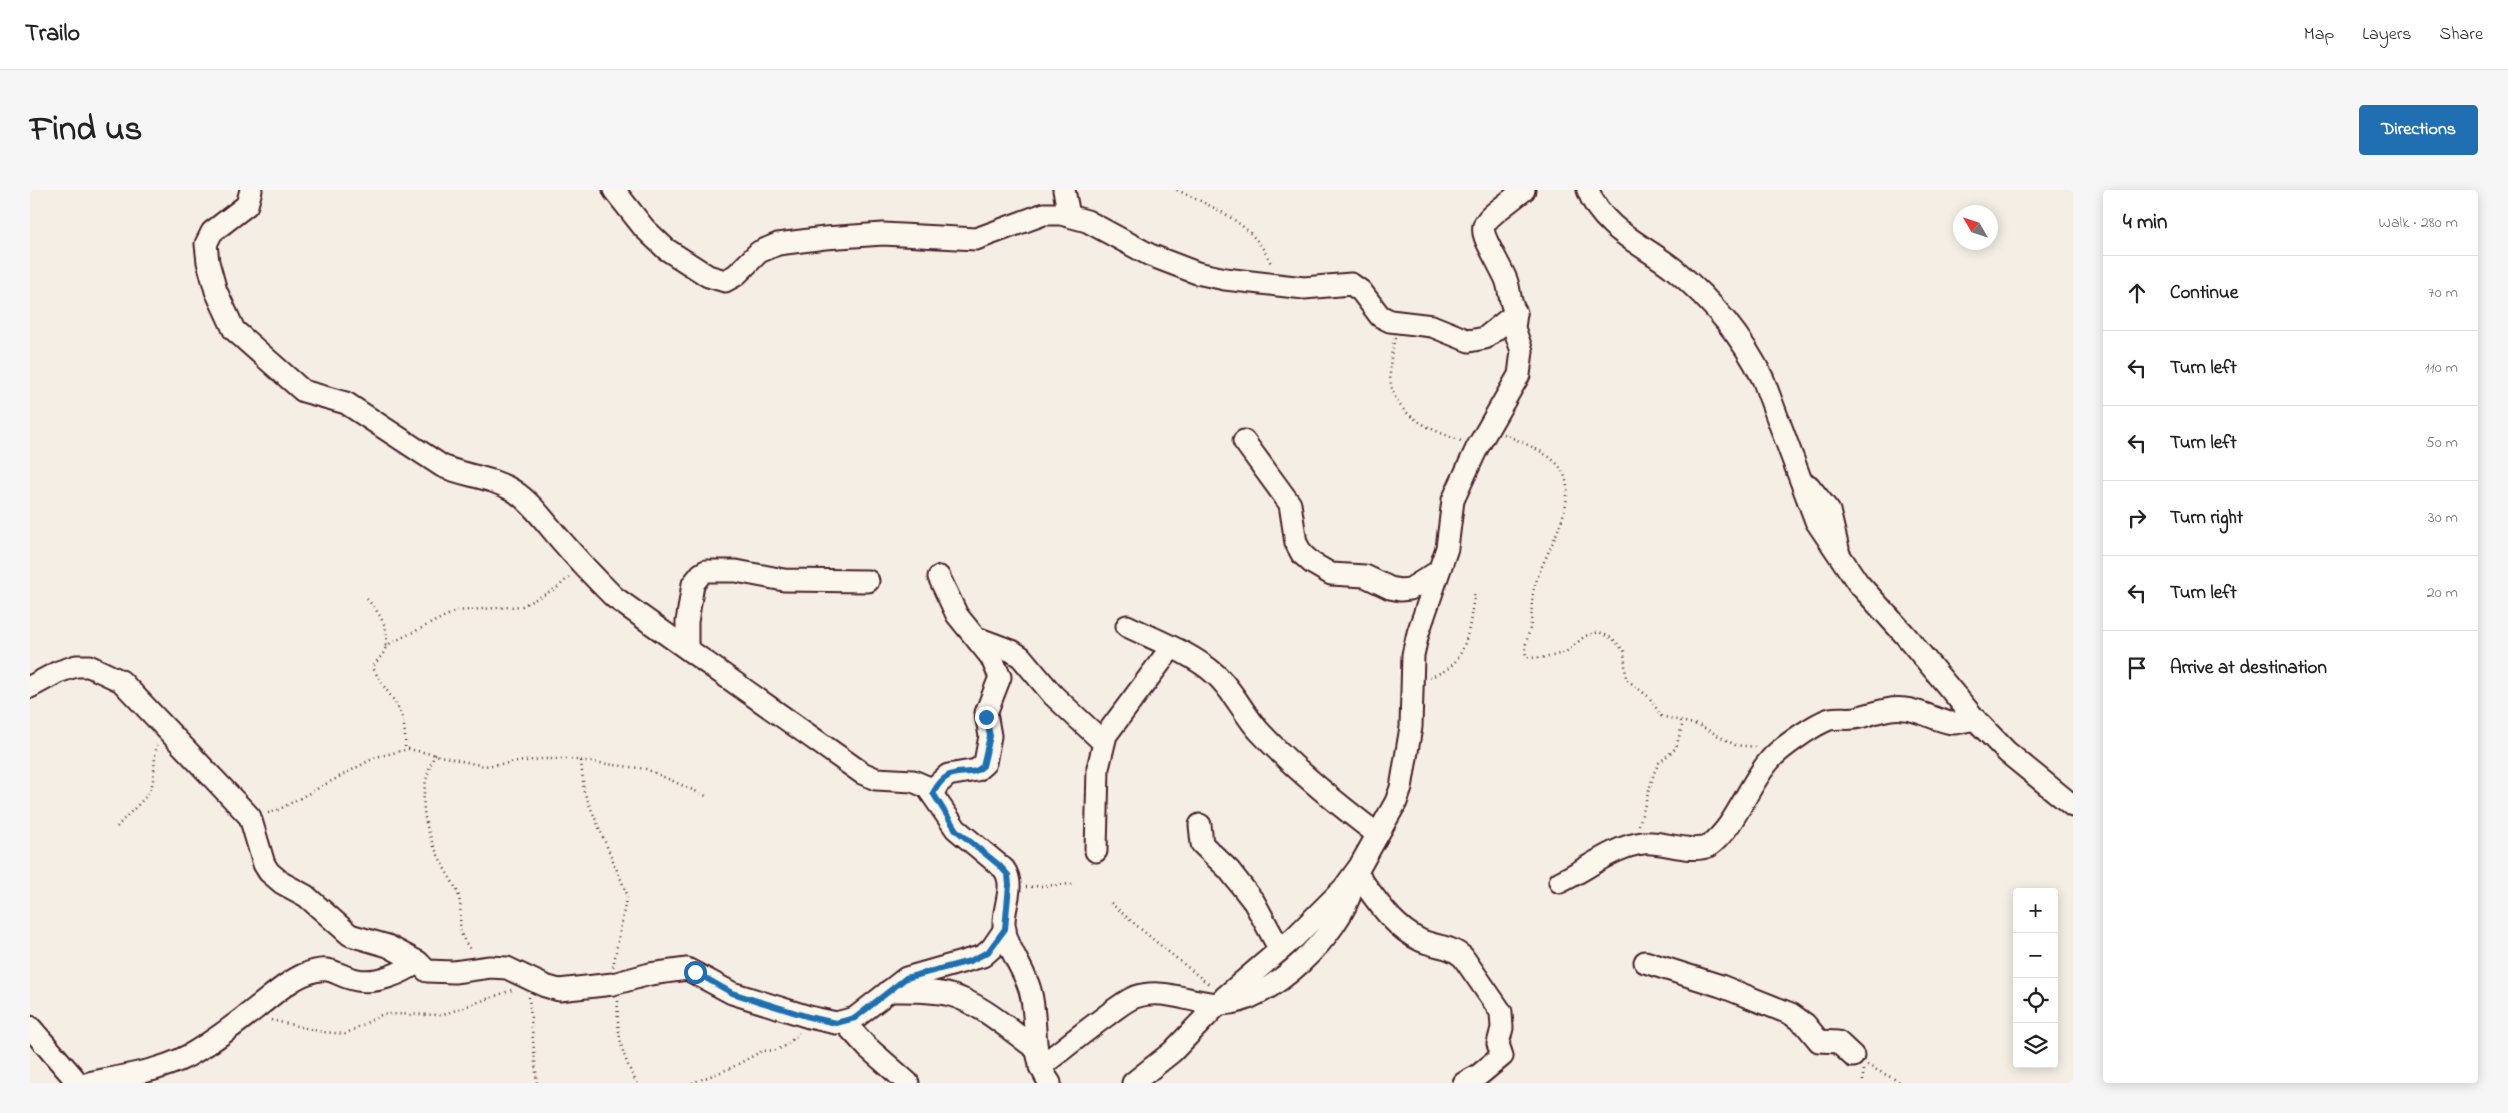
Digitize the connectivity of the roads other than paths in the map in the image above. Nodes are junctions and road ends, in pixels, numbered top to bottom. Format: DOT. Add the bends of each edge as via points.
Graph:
graph roads {
  1 [pos="251,190"];
  2 [pos="614,190"];
  3 [pos="1064,190"];
  4 [pos="1524,190"];
  5 [pos="1588,190"];
  6 [pos="1069,215"];
  7 [pos="1516,313"];
  8 [pos="1244,441"];
  9 [pos="1439,571"];
  10 [pos="939,577"];
  11 [pos="868,582"];
  12 [pos="1407,590"];
  13 [pos="1128,626"];
  14 [pos="1418,633"];
  15 [pos="977,638"];
  16 [pos="687,648"];
  17 [pos="1170,648"];
  18 [pos="30,686"];
  19 [pos="1975,719"];
  20 [pos="1104,742"];
  21 [pos="933,793"];
  22 [pos="2073,806"];
  23 [pos="1200,825"];
  24 [pos="1377,834"];
  25 [pos="1096,851"];
  26 [pos="1356,873"];
  27 [pos="1560,882"];
  28 [pos="1005,929"];
  29 [pos="1280,950"];
  30 [pos="418,962"];
  31 [pos="1645,962"];
  32 [pos="889,991"];
  33 [pos="1221,1000"];
  34 [pos="844,1022"];
  35 [pos="30,1027"];
  36 [pos="1853,1056"];
  37 [pos="1040,1072"];
  38 [pos="76,1082"];
  39 [pos="908,1083"];
  40 [pos="1133,1083"];
  41 [pos="1464,1083"];
  1 -- 16 [label="street" via="247,205 212,232 206,244 216,291 234,330 303,391 346,403 442,466 492,480 514,492 537,512 614,597"];
  2 -- 6 [label="street" via="644,228 666,249 708,276 725,281 736,275 759,252 778,244 883,234 976,239 1044,214"];
  3 -- 6 [label="street"];
  4 -- 7 [label="street" via="1492,214 1482,230 1507,280 1511,306"];
  5 -- 19 [label="street" via="1591,200 1603,215 1623,234 1673,269 1708,301 1736,334 1763,378 1816,521 1845,565"];
  6 -- 7 [label="street" via="1087,221 1150,255 1197,273 1315,288 1351,284 1361,291 1378,315 1399,322 1432,326 1463,340 1474,342 1489,336"];
  7 -- 9 [label="street" via="1514,328 1522,351 1519,375 1477,448 1453,500 1447,548"];
  8 -- 12 [label="street" via="1290,504 1296,543 1307,559 1331,574 1361,575 1390,588"];
  9 -- 12 [label="street"];
  9 -- 14 [label="street"];
  10 -- 15 [label="street" via="956,615"];
  11 -- 16 [label="street" via="784,580 736,571 706,571 693,584"];
  12 -- 14 [label="street"];
  13 -- 17 [label="street"];
  14 -- 24 [label="street" via="1411,727 1401,788"];
  15 -- 20 [label="street" via="1021,657 1053,694"];
  15 -- 21 [label="street" via="1000,674 986,713 990,736 986,759 980,769 948,775"];
  16 -- 21 [label="street" via="862,773 876,779 913,781"];
  17 -- 20 [label="street" via="1110,728"];
  17 -- 24 [label="street" via="1214,673 1231,690 1253,723 1286,758 1334,802"];
  18 -- 30 [label="street" via="76,666 89,666 121,681 250,817 264,864 276,878 306,896 350,935 388,946"];
  19 -- 22 [label="street" via="2007,752"];
  19 -- 27 [label="street" via="1951,723 1907,709 1884,710 1854,719 1824,722 1783,748 1757,776 1725,830 1709,846 1641,844 1619,850"];
  20 -- 25 [label="street" via="1097,774"];
  21 -- 28 [label="street" via="956,830 1004,869 1009,878"];
  23 -- 29 [label="street" via="1202,844 1229,870 1254,902"];
  24 -- 26 [label="street"];
  26 -- 29 [label="street"];
  26 -- 33 [label="street" via="1351,893 1320,944 1266,989 1245,1000"];
  26 -- 41 [label="street" via="1382,908 1410,934 1458,952 1501,1012 1498,1044 1502,1055 1486,1070"];
  28 -- 32 [label="street" via="983,956 912,975"];
  28 -- 37 [label="street" via="1031,993"];
  29 -- 33 [label="street"];
  30 -- 34 [label="street" via="427,971 435,972 507,968 526,981 559,990 616,984 650,974 687,969 732,993 809,1017"];
  30 -- 38 [label="street" via="392,975 361,980 330,969 316,971 284,987 196,1052 147,1072"];
  31 -- 36 [label="street" via="1721,986 1791,1014 1805,1024 1819,1041 1838,1042"];
  32 -- 34 [label="street" via="855,1018"];
  32 -- 37 [label="street" via="934,992 960,997 973,1004"];
  33 -- 37 [label="street" via="1163,994 1136,997 1097,1022"];
  33 -- 40 [label="street" via="1172,1052"];
  34 -- 39 [label="street"];
  35 -- 38 [label="street"];
}
